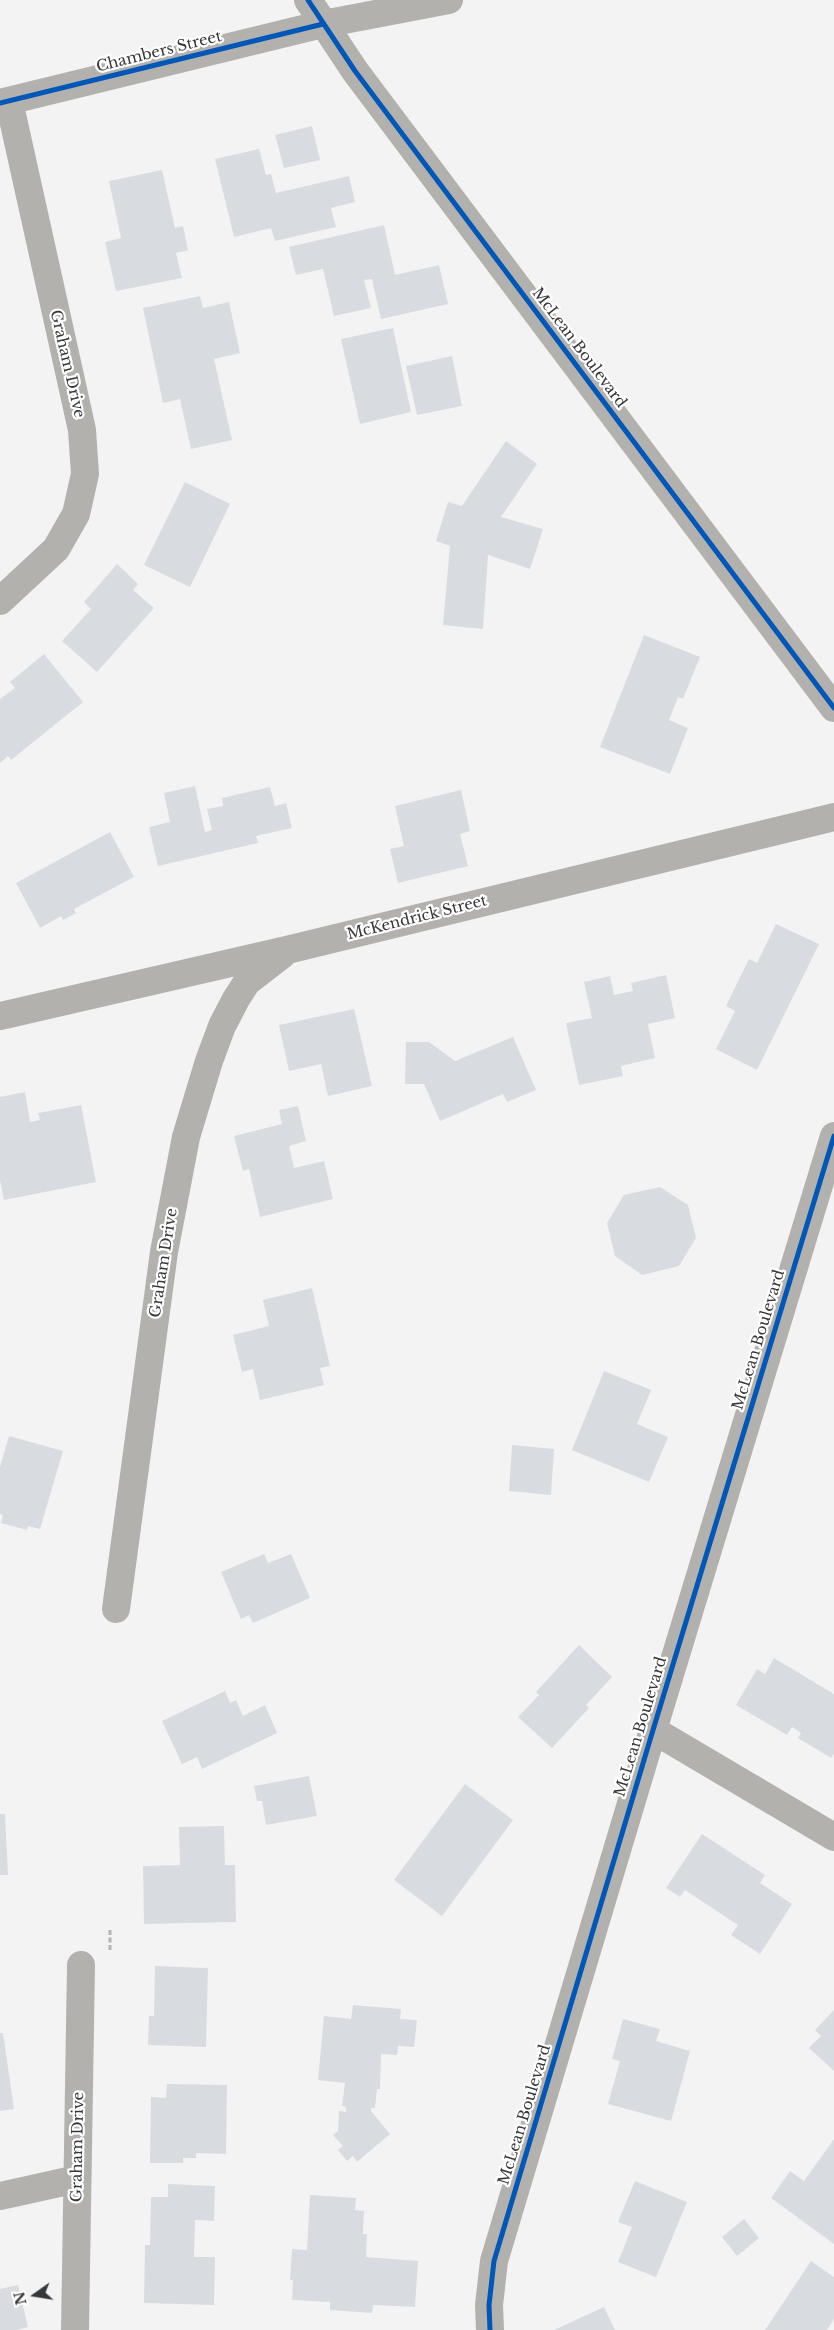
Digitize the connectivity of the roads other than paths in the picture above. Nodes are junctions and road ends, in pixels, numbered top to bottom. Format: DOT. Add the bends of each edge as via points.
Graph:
graph roads {
  1 [pos="308,0"];
  2 [pos="449,0"];
  3 [pos="323,24"];
  4 [pos="4,102"];
  5 [pos="0,602"];
  6 [pos="834,708"];
  7 [pos="834,817"];
  8 [pos="291,949"];
  9 [pos="201,970"];
  10 [pos="236,999"];
  11 [pos="0,1016"];
  12 [pos="834,1136"];
  13 [pos="116,1609"];
  14 [pos="653,1730"];
  15 [pos="834,1837"];
  16 [pos="82,1965"];
  17 [pos="77,2179"];
  18 [pos="0,2196"];
  19 [pos="75,2330"];
  20 [pos="490,2330"];
  1 -- 3 [label="street, McLean Boulevard"];
  2 -- 3 [label="street, Chambers Street"];
  3 -- 4 [label="street, Chambers Street"];
  3 -- 6 [label="street, McLean Boulevard"];
  4 -- 5 [label="street, Graham Drive" via="82,430 85,474 76,514 56,549"];
  7 -- 8 [label="street, McKendrick Street"];
  8 -- 9 [label="street, McKendrick Street"];
  8 -- 10 [label="street, Graham Drive" via="248,982"];
  9 -- 10 [label="street" via="220,978"];
  9 -- 11 [label="street, McKendrick Street"];
  10 -- 13 [label="street, Graham Drive" via="212,1052 186,1137 164,1252"];
  12 -- 14 [label="street, McLean Boulevard"];
  14 -- 15 [label="street, McLean Boulevard"];
  14 -- 20 [label="street, McLean Boulevard" via="494,2261"];
  16 -- 17 [label="street, Graham Drive"];
  17 -- 18 [label="street"];
  17 -- 19 [label="street, Graham Drive"];
}
